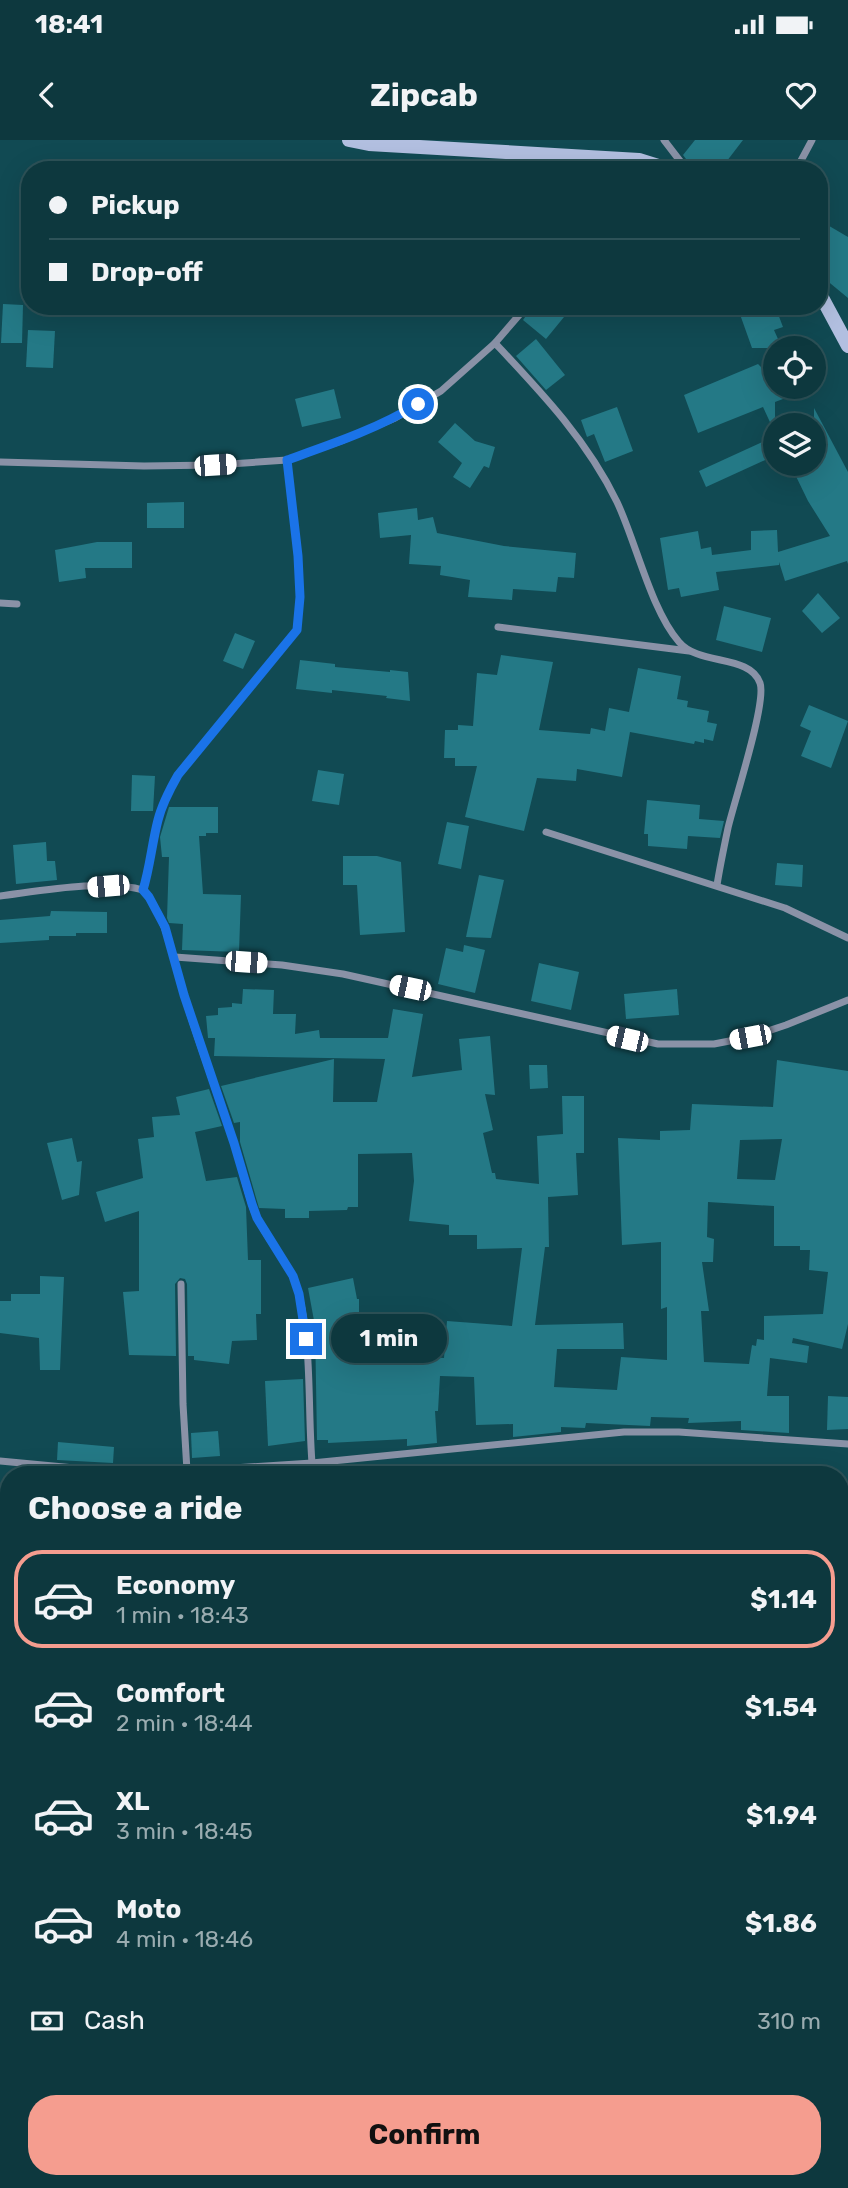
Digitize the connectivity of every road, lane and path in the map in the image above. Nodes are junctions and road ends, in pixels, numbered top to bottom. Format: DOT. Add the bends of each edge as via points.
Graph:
graph roads {
  1 [pos="349,140"];
  2 [pos="664,140"];
  3 [pos="812,140"];
  4 [pos="585,161"];
  5 [pos="680,161"];
  6 [pos="801,161"];
  7 [pos="828,308"];
  8 [pos="519,315"];
  9 [pos="495,342"];
  10 [pos="848,345"];
  11 [pos="287,460"];
  12 [pos="0,461"];
  13 [pos="0,603"];
  14 [pos="17,604"];
  15 [pos="498,627"];
  16 [pos="690,651"];
  17 [pos="546,832"];
  18 [pos="716,885"];
  19 [pos="143,890"];
  20 [pos="0,897"];
  21 [pos="848,938"];
  22 [pos="175,957"];
  23 [pos="848,1000"];
  24 [pos="181,1284"];
  25 [pos="848,1444"];
  26 [pos="0,1461"];
  27 [pos="312,1463"];
  28 [pos="53,1466"];
  29 [pos="187,1466"];
  30 [pos="265,1466"];
  31 [pos="312,1466"];
  1 -- 4 [label="street"];
  2 -- 5 [label="street"];
  3 -- 6 [label="street"];
  7 -- 10 [label="street"];
  8 -- 9 [label="street"];
  9 -- 11 [label="street" via="441,391 395,418"];
  9 -- 16 [label="street" via="590,453 618,504 663,615 678,642"];
  11 -- 12 [label="street" via="157,466"];
  11 -- 19 [label="street" via="298,556 297,630 178,775 165,797"];
  13 -- 14 [label="street"];
  15 -- 16 [label="street"];
  16 -- 18 [label="street" via="745,666 761,685"];
  17 -- 18 [label="street"];
  18 -- 21 [label="street" via="785,908"];
  19 -- 20 [label="street" via="108,886"];
  19 -- 22 [label="street" via="165,927"];
  22 -- 23 [label="street" via="343,974 658,1044 715,1044 750,1037"];
  22 -- 27 [label="street" via="257,1218 285,1261 299,1294 306,1339"];
  24 -- 29 [label="street"];
  25 -- 27 [label="street" via="679,1432 603,1433"];
  26 -- 28 [label="street"];
  27 -- 30 [label="street"];
  27 -- 31 [label="street"];
}
